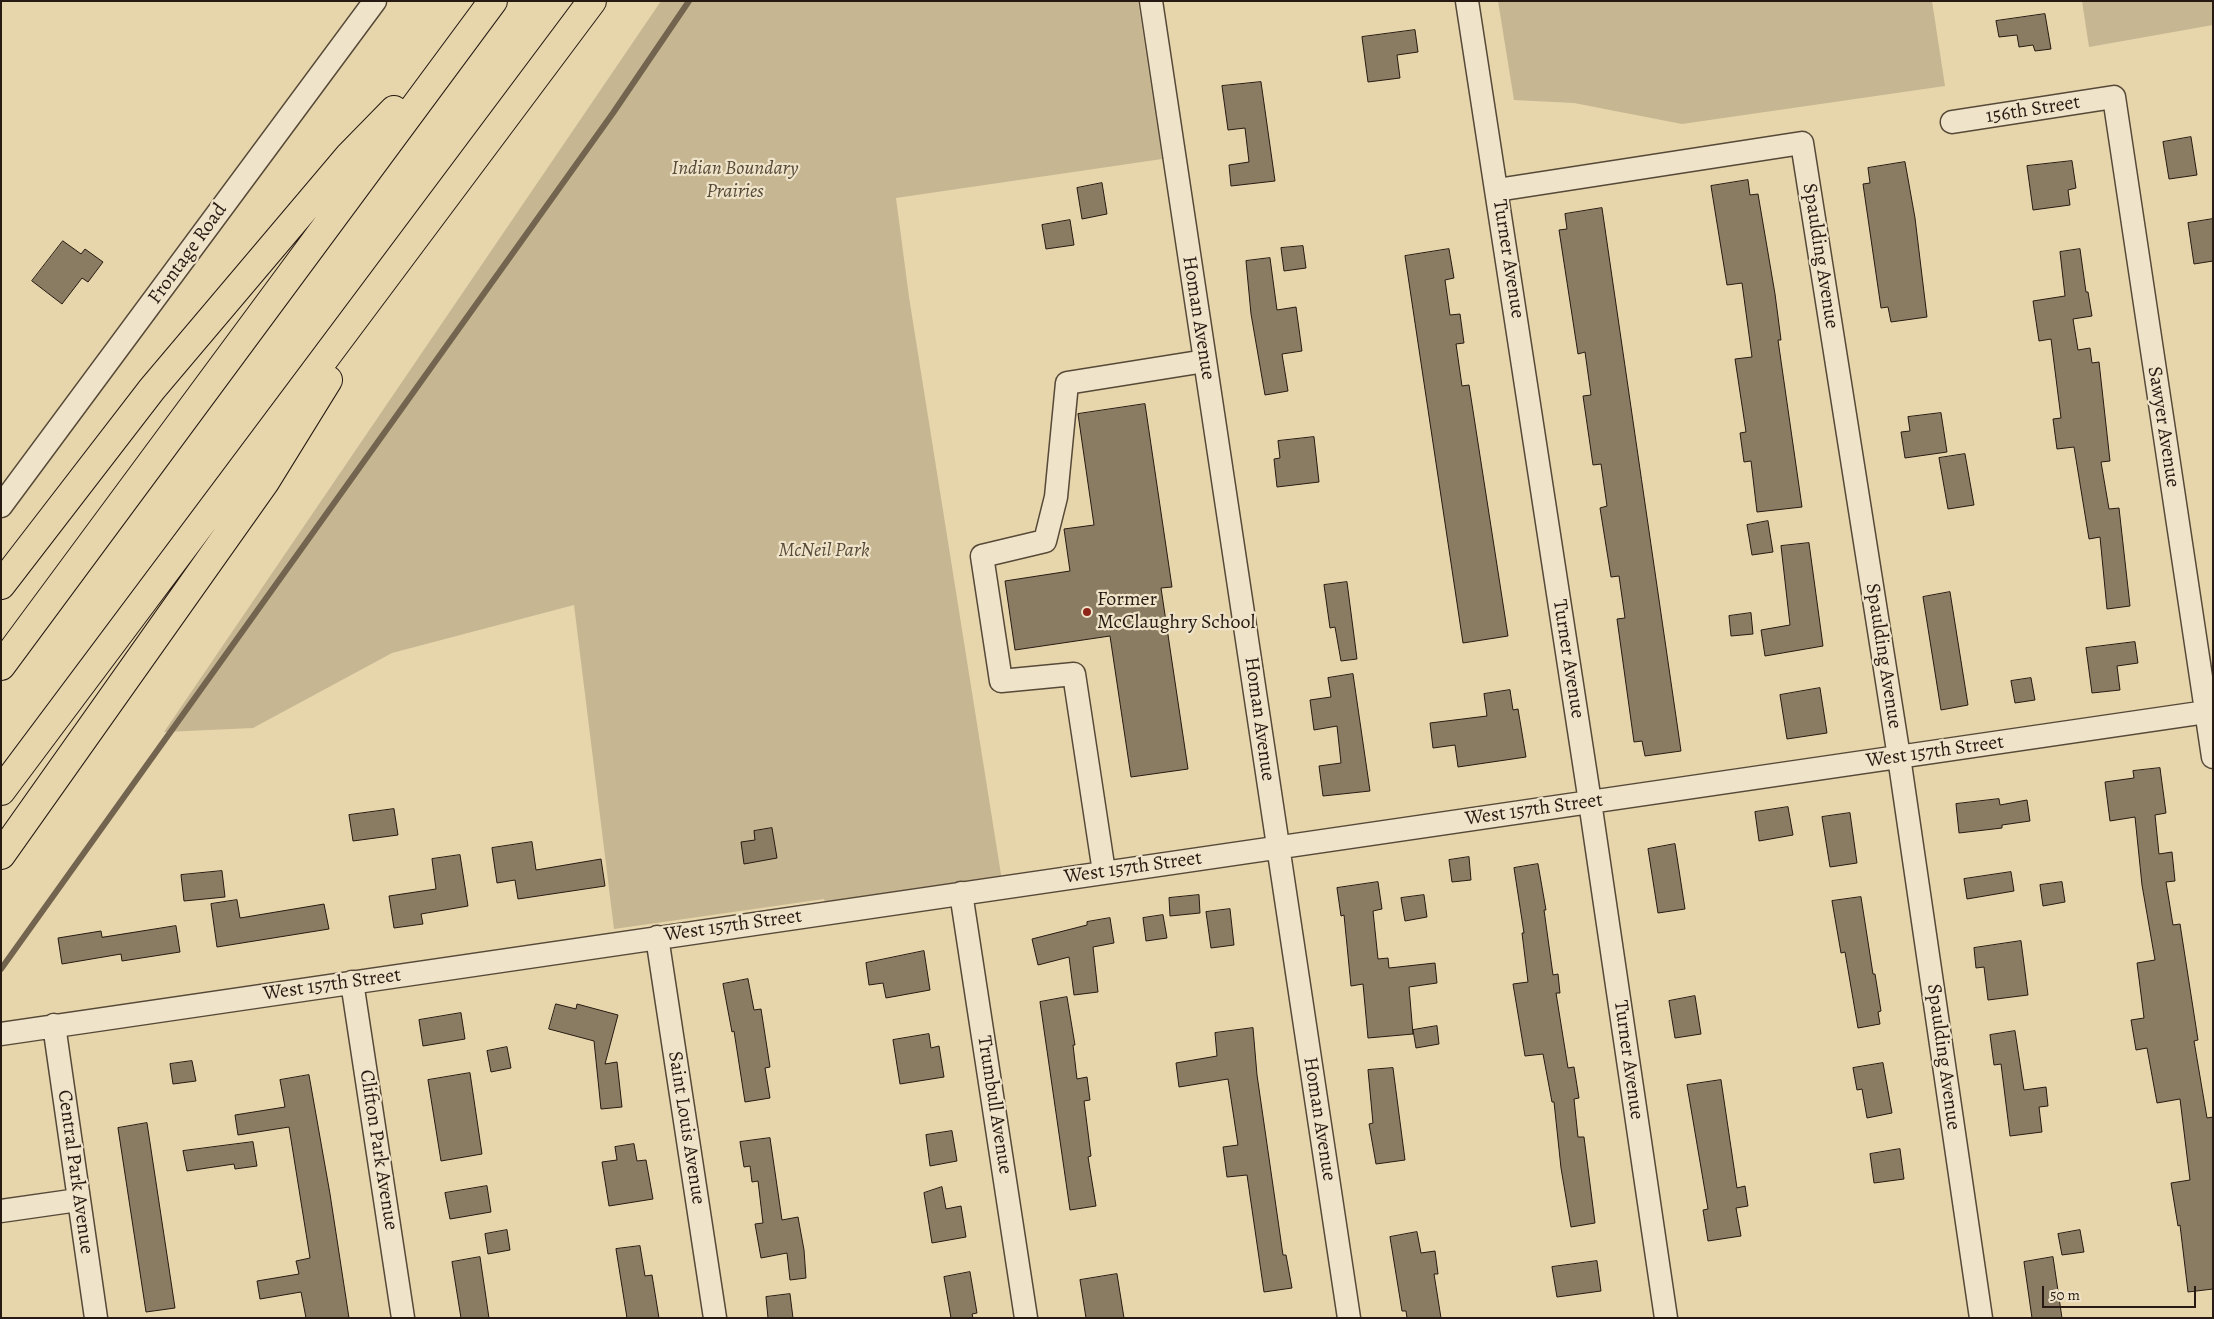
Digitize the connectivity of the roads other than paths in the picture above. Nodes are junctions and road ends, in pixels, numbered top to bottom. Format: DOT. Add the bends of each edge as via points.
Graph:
graph roads {
  1 [pos="375,1"];
  2 [pos="493,1"];
  3 [pos="592,1"];
  4 [pos="1151,1"];
  5 [pos="1467,1"];
  6 [pos="462,41"];
  7 [pos="2114,97"];
  8 [pos="1952,122"];
  9 [pos="1497,190"];
  10 [pos="424,225"];
  11 [pos="1205,361"];
  12 [pos="1,506"];
  13 [pos="1,585"];
  14 [pos="1,666"];
  15 [pos="2209,712"];
  16 [pos="1898,757"];
  17 [pos="2213,757"];
  18 [pos="1,790"];
  19 [pos="1590,802"];
  20 [pos="1278,847"];
  21 [pos="1,855"];
  22 [pos="1104,872"];
  23 [pos="962,893"];
  24 [pos="657,937"];
  25 [pos="352,982"];
  26 [pos="54,1025"];
  27 [pos="1,1034"];
  28 [pos="78,1200"];
  29 [pos="1,1212"];
  30 [pos="96,1318"];
  31 [pos="403,1318"];
  32 [pos="715,1318"];
  33 [pos="1026,1318"];
  34 [pos="1349,1318"];
  35 [pos="1666,1318"];
  36 [pos="1981,1318"];
  1 -- 12 [label="street, Frontage Road"];
  2 -- 6 [label="highway"];
  3 -- 10 [label="highway"];
  4 -- 11 [label="street, Homan Avenue"];
  5 -- 9 [label="street, Turner Avenue"];
  6 -- 13 [label="highway" via="336,171 152,389"];
  6 -- 14 [label="highway"];
  7 -- 8 [label="street, 156th Street"];
  7 -- 15 [label="street, Sawyer Avenue"];
  9 -- 16 [label="street, Spaulding Avenue" via="1802,143"];
  9 -- 19 [label="street, Turner Avenue"];
  10 -- 18 [label="highway"];
  10 -- 21 [label="highway" via="265,482"];
  11 -- 20 [label="street, Homan Avenue"];
  11 -- 22 [label="street" via="1067,383 1056,497 1045,541 982,556 1001,682 1074,674"];
  15 -- 16 [label="street, West 157th Street"];
  15 -- 17 [label="street, Sawyer Avenue"];
  16 -- 19 [label="street, West 157th Street"];
  16 -- 36 [label="street, Spaulding Avenue"];
  19 -- 20 [label="street, West 157th Street"];
  19 -- 35 [label="street, Turner Avenue"];
  20 -- 22 [label="street, West 157th Street"];
  20 -- 34 [label="street, Homan Avenue"];
  22 -- 23 [label="street, West 157th Street"];
  23 -- 24 [label="street, West 157th Street"];
  23 -- 33 [label="street, Trumbull Avenue"];
  24 -- 25 [label="street, West 157th Street"];
  24 -- 32 [label="street, Saint Louis Avenue"];
  25 -- 26 [label="street, West 157th Street"];
  25 -- 31 [label="street, Clifton Park Avenue"];
  26 -- 27 [label="street, West 157th Street"];
  26 -- 28 [label="street, Central Park Avenue"];
  28 -- 29 [label="street"];
  28 -- 30 [label="street, Central Park Avenue"];
}
